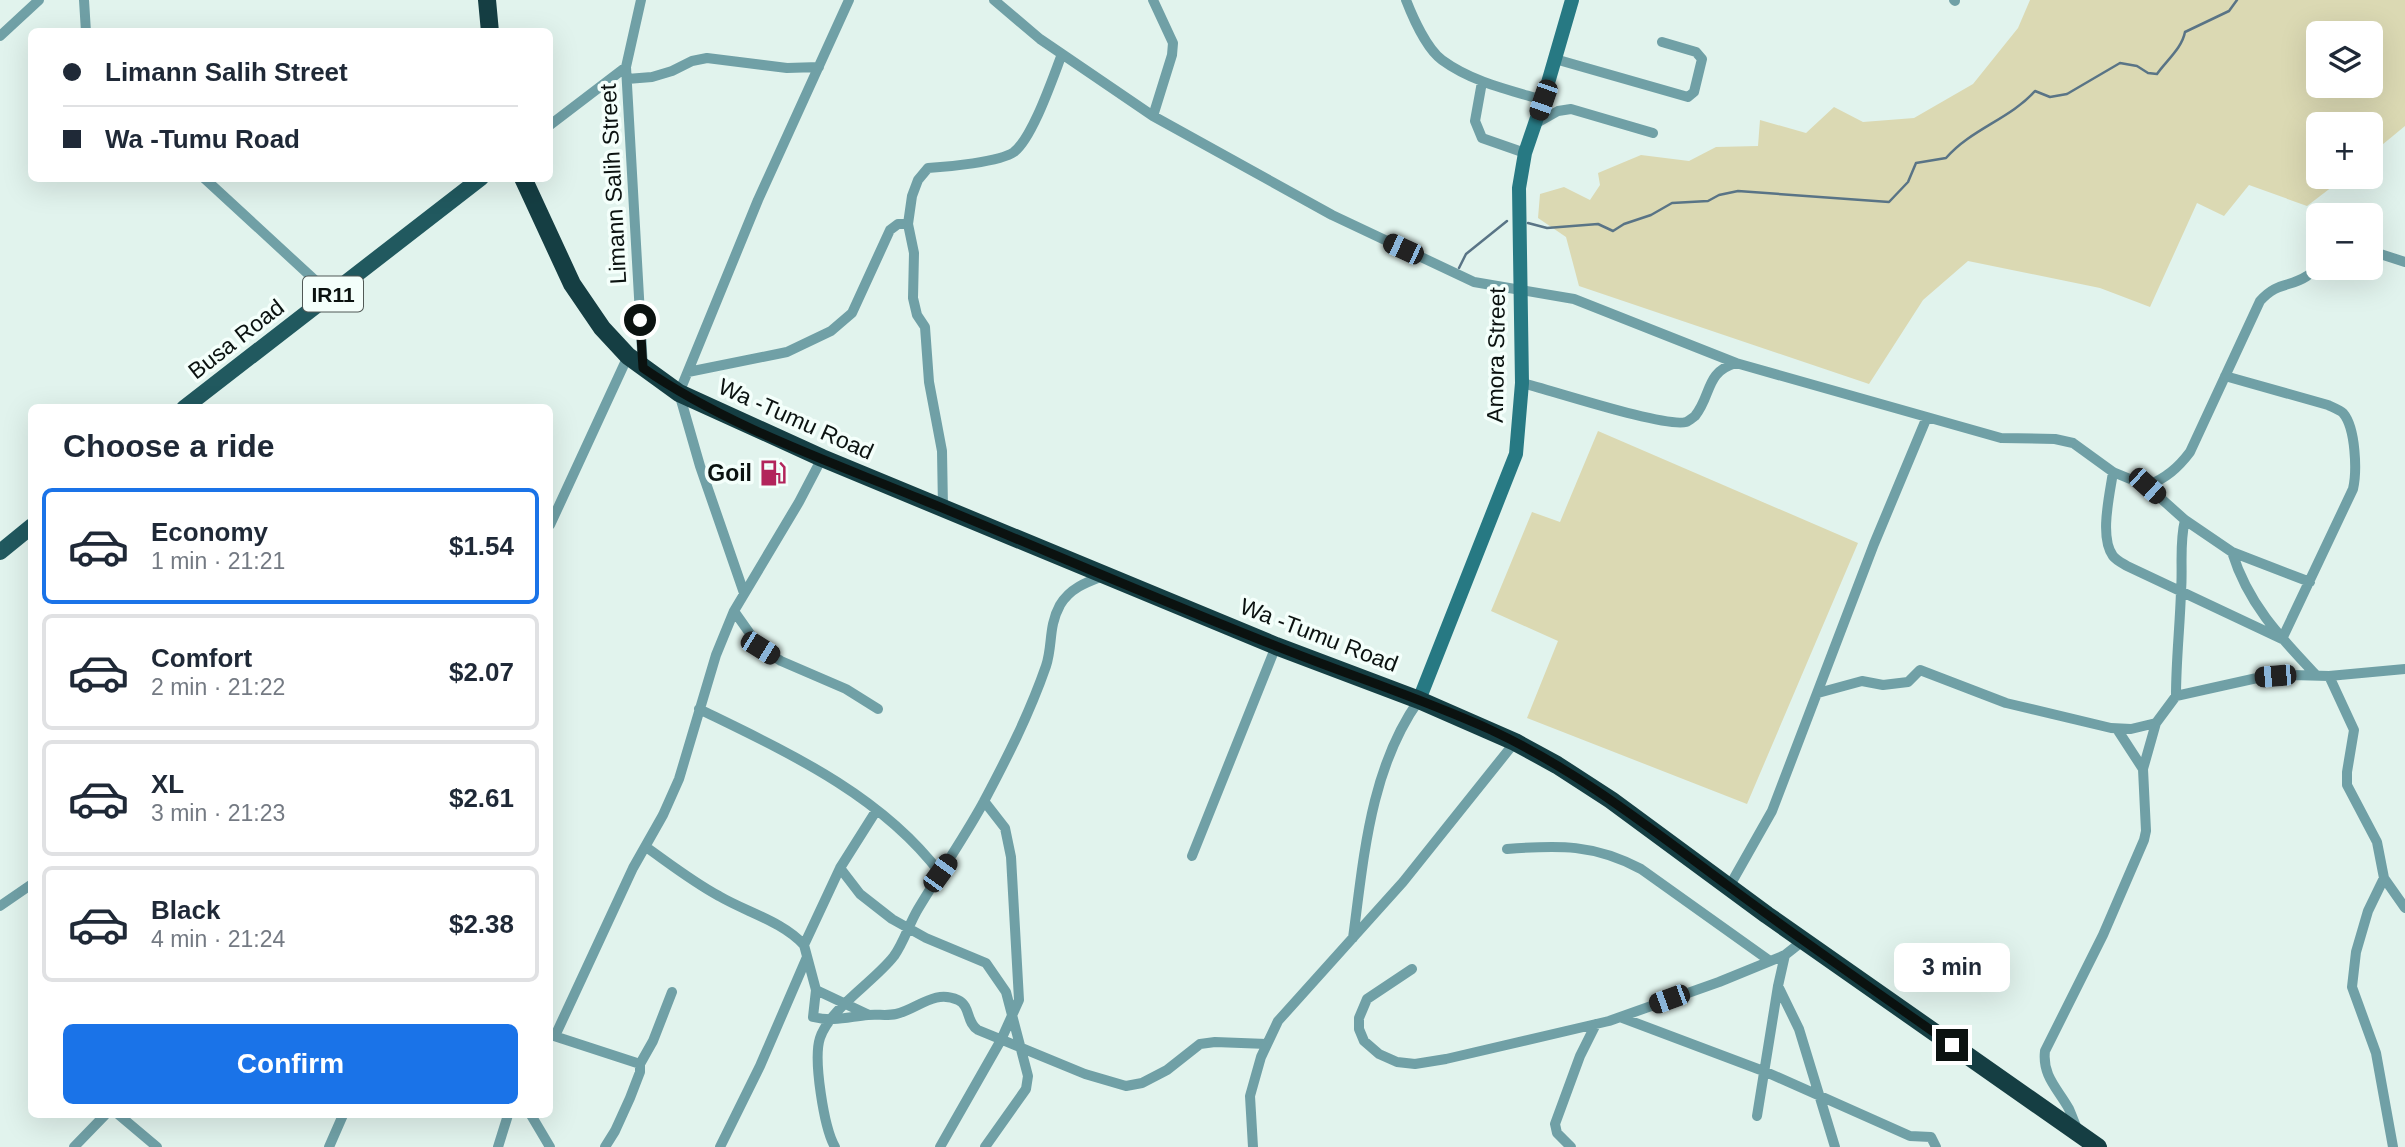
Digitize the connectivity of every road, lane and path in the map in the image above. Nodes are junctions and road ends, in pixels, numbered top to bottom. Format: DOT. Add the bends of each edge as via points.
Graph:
graph roads {
  1 [pos="39,0"];
  2 [pos="83,0"];
  3 [pos="487,0"];
  4 [pos="641,0"];
  5 [pos="849,0"];
  6 [pos="994,0"];
  7 [pos="1153,0"];
  8 [pos="1406,0"];
  9 [pos="1572,0"];
  10 [pos="86,28"];
  11 [pos="490,28"];
  12 [pos="0,36"];
  13 [pos="1662,42"];
  14 [pos="1062,54"];
  15 [pos="1555,59"];
  16 [pos="626,67"];
  17 [pos="819,67"];
  18 [pos="627,79"];
  19 [pos="1482,82"];
  20 [pos="1543,100"];
  21 [pos="1153,116"];
  22 [pos="553,123"];
  23 [pos="1535,124"];
  24 [pos="1653,133"];
  25 [pos="1525,153"];
  26 [pos="208,182"];
  27 [pos="476,182"];
  28 [pos="526,182"];
  29 [pos="908,223"];
  30 [pos="2383,255"];
  31 [pos="2405,262"];
  32 [pos="2306,277"];
  33 [pos="1520,291"];
  34 [pos="331,295"];
  35 [pos="628,356"];
  36 [pos="1736,363"];
  37 [pos="643,368"];
  38 [pos="688,372"];
  39 [pos="2225,376"];
  40 [pos="1522,383"];
  41 [pos="679,393"];
  42 [pos="189,404"];
  43 [pos="1927,417"];
  44 [pos="822,458"];
  45 [pos="2113,472"];
  46 [pos="2147,486"];
  47 [pos="943,508"];
  48 [pos="553,518"];
  49 [pos="2185,520"];
  50 [pos="28,529"];
  51 [pos="0,552"];
  52 [pos="2232,552"];
  53 [pos="1106,575"];
  54 [pos="2311,582"];
  55 [pos="2182,592"];
  56 [pos="744,593"];
  57 [pos="734,611"];
  58 [pos="2282,639"];
  59 [pos="1276,646"];
  60 [pos="2405,669"];
  61 [pos="2316,675"];
  62 [pos="2329,676"];
  63 [pos="1818,694"];
  64 [pos="2176,696"];
  65 [pos="1419,700"];
  66 [pos="699,709"];
  67 [pos="878,709"];
  68 [pos="2156,723"];
  69 [pos="2117,729"];
  70 [pos="1515,742"];
  71 [pos="2143,769"];
  72 [pos="984,801"];
  73 [pos="876,811"];
  74 [pos="646,847"];
  75 [pos="1507,849"];
  76 [pos="1192,856"];
  77 [pos="840,868"];
  78 [pos="940,873"];
  79 [pos="2384,878"];
  80 [pos="28,887"];
  81 [pos="1730,887"];
  82 [pos="0,906"];
  83 [pos="2405,908"];
  84 [pos="908,928"];
  85 [pos="1353,938"];
  86 [pos="1804,940"];
  87 [pos="804,945"];
  88 [pos="1786,955"];
  89 [pos="807,957"];
  90 [pos="1770,961"];
  91 [pos="1412,969"];
  92 [pos="1778,986"];
  93 [pos="816,990"];
  94 [pos="672,992"];
  95 [pos="845,1002"];
  96 [pos="869,1014"];
  97 [pos="1013,1015"];
  98 [pos="1620,1017"];
  99 [pos="832,1021"];
  100 [pos="1596,1024"];
  101 [pos="553,1033"];
  102 [pos="553,1035"];
  103 [pos="1000,1040"];
  104 [pos="1267,1044"];
  105 [pos="1023,1049"];
  106 [pos="640,1064"];
  107 [pos="1764,1072"];
  108 [pos="1820,1096"];
  109 [pos="1757,1116"];
  110 [pos="102,1118"];
  111 [pos="123,1118"];
  112 [pos="341,1118"];
  113 [pos="507,1118"];
  114 [pos="533,1118"];
  115 [pos="2080,1134"];
  116 [pos="74,1147"];
  117 [pos="157,1147"];
  118 [pos="329,1147"];
  119 [pos="498,1147"];
  120 [pos="551,1147"];
  121 [pos="605,1147"];
  122 [pos="720,1147"];
  123 [pos="835,1147"];
  124 [pos="940,1147"];
  125 [pos="985,1147"];
  126 [pos="1253,1147"];
  127 [pos="1571,1147"];
  128 [pos="1835,1147"];
  129 [pos="1936,1147"];
  130 [pos="2098,1147"];
  131 [pos="2393,1147"];
  1 -- 12 [label="street"];
  2 -- 10 [label="street"];
  3 -- 11 [label="highway"];
  4 -- 16 [label="street, Limann Salih Street"];
  5 -- 17 [label="street"];
  6 -- 14 [label="street"];
  7 -- 21 [label="street" via="1173,43"];
  8 -- 19 [label="street" via="1413,20 1440,59"];
  9 -- 15 [label="street, Amora Street"];
  13 -- 15 [label="street" via="1696,52 1702,60 1694,92 1688,97"];
  14 -- 21 [label="street"];
  14 -- 29 [label="street" via="1039,112 1013,152 990,160 928,167 912,196"];
  15 -- 20 [label="street, Amora Street"];
  16 -- 18 [label="street, Limann Salih Street"];
  16 -- 22 [label="street"];
  17 -- 18 [label="street" via="787,68 707,58 652,77"];
  17 -- 38 [label="street" via="758,200"];
  18 -- 37 [label="street, Limann Salih Street"];
  19 -- 20 [label="street"];
  19 -- 25 [label="street" via="1475,121 1482,138"];
  20 -- 23 [label="street, Amora Street"];
  21 -- 33 [label="street" via="1332,215 1474,282"];
  23 -- 24 [label="street" via="1571,109"];
  23 -- 25 [label="street, Amora Street"];
  25 -- 33 [label="street, Amora Street" via="1519,188"];
  26 -- 34 [label="street"];
  27 -- 34 [label="main road, Busa Road / IR11"];
  28 -- 35 [label="highway, Wa -Tumu Road" via="572,284"];
  29 -- 38 [label="street" via="890,230 852,313 831,331 787,352"];
  29 -- 47 [label="street" via="914,253 913,298 925,327 929,382 942,451"];
  30 -- 31 [label="street"];
  32 -- 39 [label="street" via="2269,290 2260,301"];
  33 -- 36 [label="street" via="1574,299"];
  33 -- 40 [label="street, Amora Street"];
  34 -- 42 [label="main road, Busa Road / IR11"];
  35 -- 37 [label="highway, Wa -Tumu Road"];
  35 -- 48 [label="street"];
  36 -- 40 [label="street" via="1723,367 1695,417 1686,422 1669,422"];
  36 -- 43 [label="street"];
  37 -- 41 [label="highway, Wa -Tumu Road"];
  38 -- 41 [label="street"];
  39 -- 46 [label="street" via="2190,452 2178,468"];
  39 -- 54 [label="street" via="2343,413 2357,472"];
  40 -- 65 [label="street, Amora Street" via="1516,454"];
  41 -- 44 [label="highway, Wa -Tumu Road"];
  41 -- 56 [label="street"];
  43 -- 45 [label="street" via="2001,439 2073,443"];
  43 -- 63 [label="street"];
  44 -- 47 [label="highway, Wa -Tumu Road"];
  44 -- 56 [label="street"];
  45 -- 46 [label="street"];
  45 -- 55 [label="street" via="2106,521 2111,554"];
  46 -- 49 [label="street"];
  47 -- 53 [label="highway, Wa -Tumu Road"];
  49 -- 52 [label="street"];
  49 -- 55 [label="street" via="2180,543"];
  50 -- 51 [label="main road"];
  52 -- 54 [label="street"];
  52 -- 58 [label="street" via="2253,603"];
  53 -- 59 [label="highway, Wa -Tumu Road"];
  53 -- 72 [label="street" via="1080,584 1061,603 1050,631 1048,661 1030,711"];
  54 -- 58 [label="street"];
  55 -- 58 [label="street"];
  55 -- 64 [label="street"];
  56 -- 57 [label="street"];
  57 -- 66 [label="street"];
  57 -- 67 [label="street" via="760,648"];
  58 -- 61 [label="street"];
  59 -- 65 [label="highway, Wa -Tumu Road"];
  59 -- 76 [label="street"];
  60 -- 62 [label="street"];
  61 -- 62 [label="street"];
  61 -- 64 [label="street" via="2257,678"];
  62 -- 79 [label="street" via="2354,730 2347,785 2377,842"];
  63 -- 69 [label="street" via="1862,681 1883,685 1908,682 1920,670 2006,703"];
  63 -- 81 [label="street" via="1772,811"];
  64 -- 68 [label="street"];
  65 -- 70 [label="highway, Wa -Tumu Road"];
  65 -- 85 [label="street" via="1388,754 1374,802"];
  66 -- 73 [label="street" via="846,786"];
  66 -- 74 [label="street" via="678,779"];
  68 -- 69 [label="street"];
  68 -- 71 [label="street"];
  69 -- 71 [label="street"];
  70 -- 81 [label="highway, Wa -Tumu Road" via="1611,800"];
  70 -- 85 [label="street"];
  71 -- 115 [label="street" via="2144,840 2045,1051 2048,1076"];
  72 -- 78 [label="street"];
  72 -- 97 [label="street" via="1005,828 1011,858 1020,979"];
  73 -- 77 [label="street"];
  73 -- 78 [label="street" via="921,848"];
  74 -- 87 [label="street" via="718,896"];
  74 -- 101 [label="street"];
  75 -- 90 [label="street" via="1548,845 1619,857"];
  77 -- 84 [label="street" via="860,894"];
  77 -- 87 [label="street"];
  78 -- 84 [label="street"];
  79 -- 83 [label="street"];
  79 -- 131 [label="street" via="2368,911 2352,987 2376,1053"];
  80 -- 82 [label="street"];
  81 -- 86 [label="highway, Wa -Tumu Road"];
  84 -- 95 [label="street" via="895,955"];
  84 -- 97 [label="street" via="986,963 1006,992"];
  85 -- 104 [label="street" via="1278,1021"];
  86 -- 88 [label="street"];
  86 -- 115 [label="highway, Wa -Tumu Road"];
  87 -- 89 [label="street"];
  88 -- 90 [label="street"];
  88 -- 92 [label="street"];
  89 -- 93 [label="street"];
  89 -- 122 [label="street"];
  90 -- 98 [label="street"];
  91 -- 100 [label="street" via="1367,999 1359,1018 1364,1041 1397,1062 1446,1059"];
  92 -- 107 [label="street"];
  92 -- 108 [label="street" via="1799,1029"];
  93 -- 95 [label="street"];
  93 -- 99 [label="street" via="813,1017"];
  94 -- 106 [label="street"];
  95 -- 96 [label="street"];
  95 -- 99 [label="street"];
  96 -- 99 [label="street"];
  96 -- 103 [label="street" via="894,1014 941,996 962,1002 973,1027"];
  97 -- 103 [label="street"];
  97 -- 105 [label="street"];
  98 -- 100 [label="street"];
  98 -- 107 [label="street"];
  99 -- 123 [label="street" via="821,1036 818,1052 828,1129"];
  100 -- 127 [label="street" via="1555,1124"];
  102 -- 106 [label="street"];
  103 -- 105 [label="street"];
  103 -- 124 [label="street"];
  104 -- 105 [label="street" via="1200,1044 1167,1070 1126,1086"];
  104 -- 126 [label="street" via="1250,1096"];
  105 -- 125 [label="street" via="1026,1089"];
  106 -- 121 [label="street" via="630,1098"];
  107 -- 108 [label="street"];
  107 -- 109 [label="street"];
  108 -- 128 [label="street"];
  108 -- 129 [label="street" via="1910,1136 1931,1137"];
  110 -- 116 [label="street"];
  111 -- 117 [label="street"];
  112 -- 118 [label="street"];
  113 -- 119 [label="street"];
  114 -- 120 [label="street"];
  115 -- 130 [label="highway, Wa -Tumu Road"];
}
